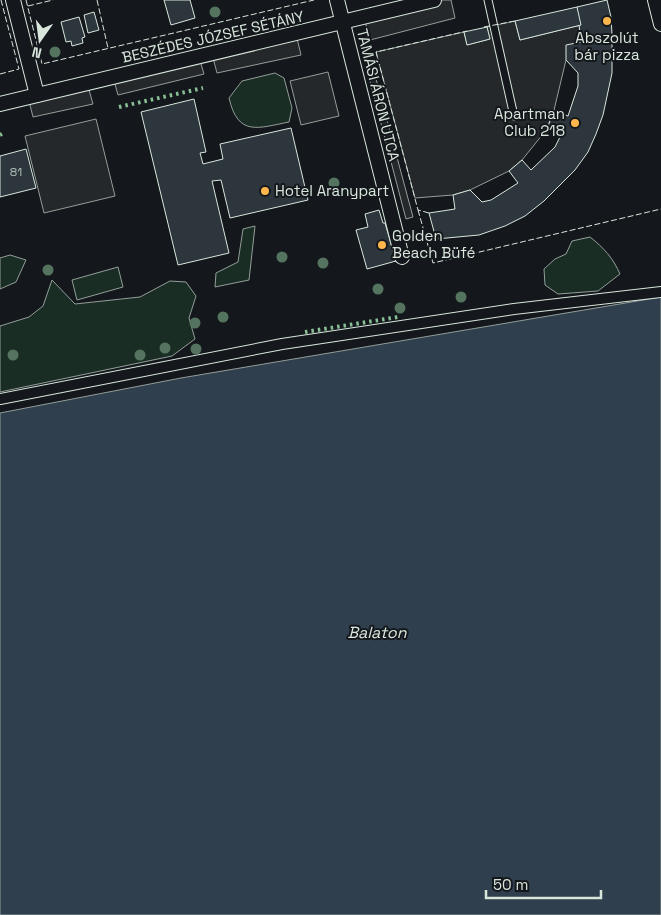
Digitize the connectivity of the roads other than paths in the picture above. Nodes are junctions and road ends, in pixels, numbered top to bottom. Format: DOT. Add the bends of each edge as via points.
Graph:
graph roads {
  1 [pos="13,0"];
  2 [pos="337,0"];
  3 [pos="434,0"];
  4 [pos="488,0"];
  5 [pos="655,0"];
  6 [pos="343,23"];
  7 [pos="661,24"];
  8 [pos="37,95"];
  9 [pos="0,104"];
  10 [pos="514,116"];
  11 [pos="402,256"];
  12 [pos="661,292"];
  13 [pos="0,400"];
  1 -- 8 [label="street"];
  2 -- 6 [label="street, TAMÁSI ÁRON UTCA"];
  3 -- 6 [label="street, BESZÉDES JÓZSEF SÉTÁNY"];
  4 -- 10 [label="lane"];
  5 -- 7 [label="street"];
  6 -- 8 [label="street, BESZÉDES JÓZSEF SÉTÁNY"];
  6 -- 11 [label="street, TAMÁSI ÁRON UTCA"];
  8 -- 9 [label="street, BESZÉDES JÓZSEF SÉTÁNY"];
  12 -- 13 [label="street" via="505,310 282,344"];
}
